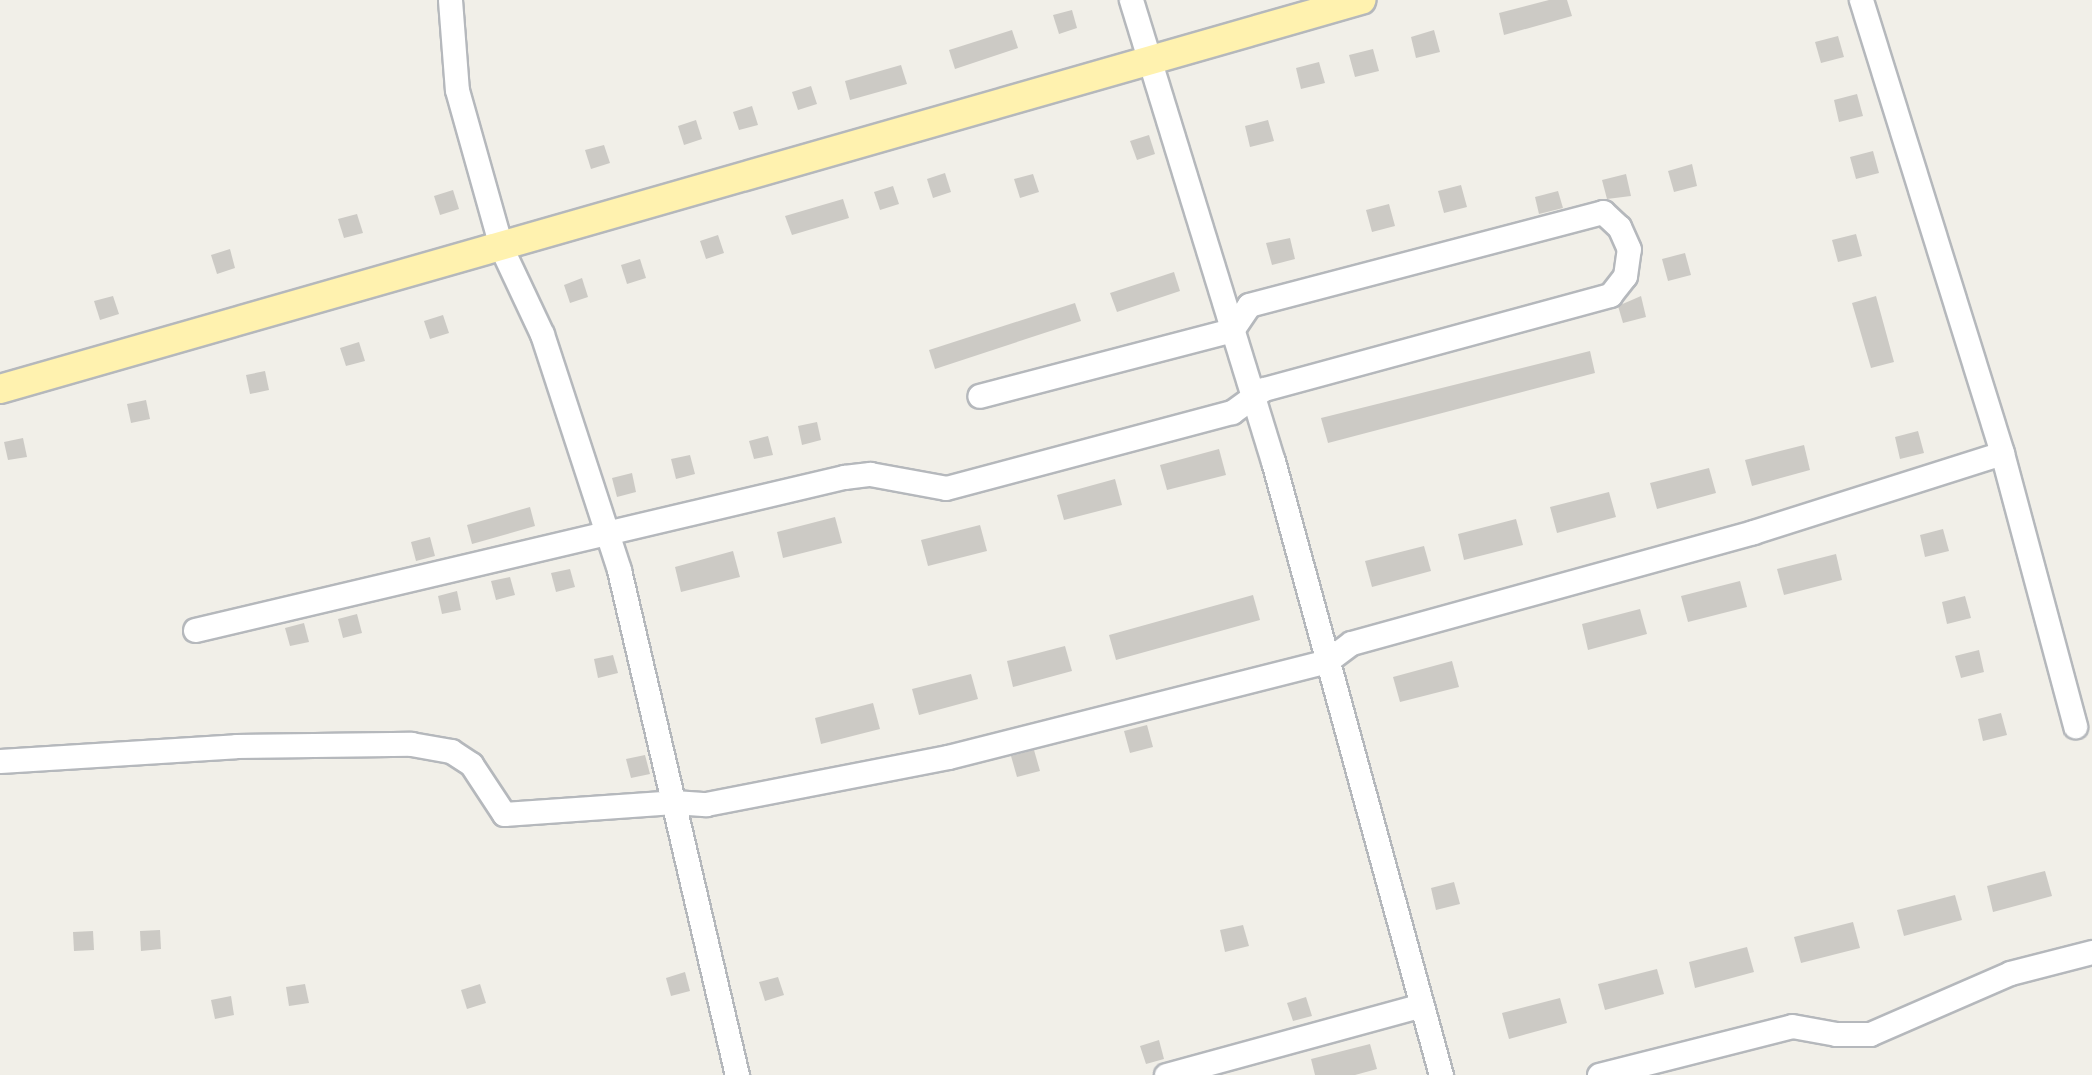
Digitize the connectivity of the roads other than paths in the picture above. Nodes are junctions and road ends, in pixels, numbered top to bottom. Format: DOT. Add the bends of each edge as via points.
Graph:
graph roads {
  1 [pos="450,0"];
  2 [pos="1131,0"];
  3 [pos="1361,0"];
  4 [pos="1861,0"];
  5 [pos="1148,63"];
  6 [pos="501,247"];
  7 [pos="1232,330"];
  8 [pos="0,389"];
  9 [pos="979,396"];
  10 [pos="1253,398"];
  11 [pos="2002,453"];
  12 [pos="607,535"];
  13 [pos="195,630"];
  14 [pos="1328,661"];
  15 [pos="2075,726"];
  16 [pos="0,761"];
  17 [pos="674,802"];
  18 [pos="2092,953"];
  19 [pos="1422,1005"];
  20 [pos="737,1075"];
  21 [pos="1166,1075"];
  22 [pos="1441,1075"];
  23 [pos="1600,1075"];
  1 -- 6 [label="street" via="457,90"];
  2 -- 5 [label="street"];
  3 -- 5 [label="main road"];
  4 -- 11 [label="street"];
  5 -- 6 [label="main road"];
  5 -- 7 [label="street"];
  6 -- 8 [label="main road"];
  6 -- 12 [label="street" via="542,334"];
  7 -- 9 [label="street"];
  7 -- 10 [label="street"];
  7 -- 10 [label="street" via="1249,305 1603,212 1619,227 1629,249 1625,276 1610,295 1264,389"];
  10 -- 12 [label="street" via="1232,412 946,488 870,474 844,477"];
  10 -- 14 [label="street"];
  11 -- 14 [label="street" via="1753,532 1351,643"];
  11 -- 15 [label="street"];
  12 -- 13 [label="street"];
  12 -- 17 [label="street"];
  14 -- 17 [label="street" via="947,757 706,804"];
  14 -- 19 [label="street"];
  16 -- 17 [label="street" via="236,746 411,744 451,751 471,764 504,814"];
  17 -- 20 [label="street"];
  18 -- 23 [label="street" via="2010,973 1870,1034 1792,1026"];
  19 -- 21 [label="street"];
  19 -- 22 [label="street"];
}
